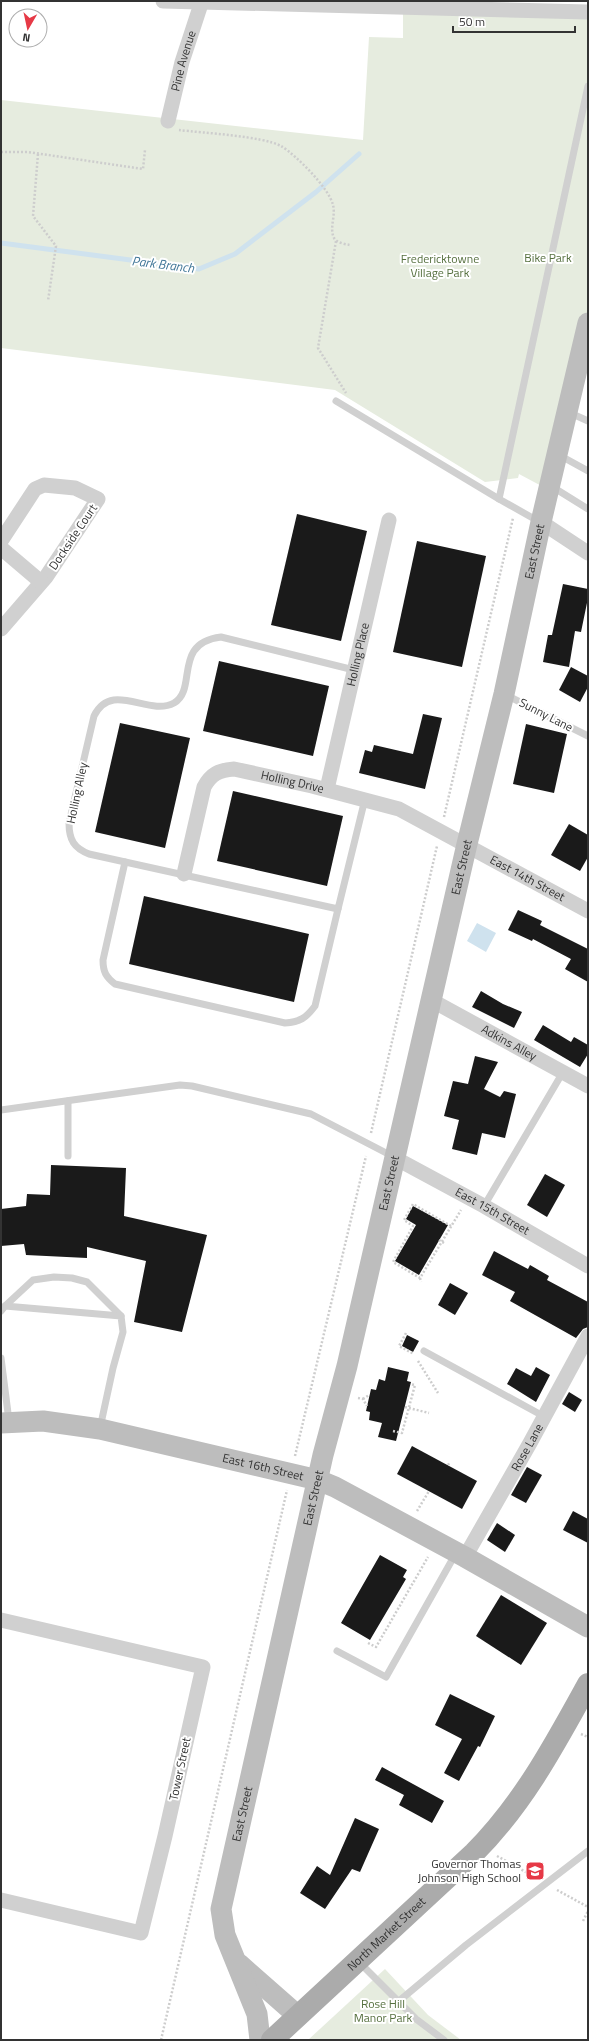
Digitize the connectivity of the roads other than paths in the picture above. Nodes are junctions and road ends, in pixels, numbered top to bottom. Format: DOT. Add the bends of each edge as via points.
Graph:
graph roads {
  1 [pos="163,1"];
  2 [pos="202,2"];
  3 [pos="393,4"];
  4 [pos="533,6"];
  5 [pos="588,12"];
  6 [pos="588,86"];
  7 [pos="172,126"];
  8 [pos="588,323"];
  9 [pos="584,363"];
  10 [pos="336,401"];
  11 [pos="567,411"];
  12 [pos="588,421"];
  13 [pos="557,454"];
  14 [pos="588,471"];
  15 [pos="550,486"];
  16 [pos="499,499"];
  17 [pos="588,509"];
  18 [pos="389,520"];
  19 [pos="540,522"];
  20 [pos="1,541"];
  21 [pos="1,548"];
  22 [pos="588,553"];
  23 [pos="41,582"];
  24 [pos="1,629"];
  25 [pos="354,670"];
  26 [pos="504,694"];
  27 [pos="588,736"];
  28 [pos="327,789"];
  29 [pos="365,799"];
  30 [pos="467,844"];
  31 [pos="126,862"];
  32 [pos="184,874"];
  33 [pos="338,909"];
  34 [pos="588,911"];
  35 [pos="431,1000"];
  36 [pos="564,1072"];
  37 [pos="588,1086"];
  38 [pos="68,1101"];
  39 [pos="1,1110"];
  40 [pos="68,1156"];
  41 [pos="395,1158"];
  42 [pos="484,1206"];
  43 [pos="588,1266"];
  44 [pos="3,1308"];
  45 [pos="121,1316"];
  46 [pos="588,1336"];
  47 [pos="424,1351"];
  48 [pos="1,1358"];
  49 [pos="544,1417"];
  50 [pos="5,1422"];
  51 [pos="100,1428"];
  52 [pos="318,1480"];
  53 [pos="461,1555"];
  54 [pos="1,1620"];
  55 [pos="588,1627"];
  56 [pos="337,1651"];
  57 [pos="588,1684"];
  58 [pos="588,1851"];
  59 [pos="1,1900"];
  60 [pos="358,1961"];
  61 [pos="237,1963"];
  62 [pos="399,2001"];
  63 [pos="298,2016"];
  64 [pos="260,2040"];
  65 [pos="272,2040"];
  66 [pos="444,2040"];
  1 -- 2 [label="street"];
  2 -- 3 [label="street"];
  2 -- 7 [label="street, Pine Avenue" via="182,62"];
  3 -- 4 [label="street"];
  4 -- 5 [label="street"];
  6 -- 16 [label="lane"];
  8 -- 9 [label="main road, East Street"];
  9 -- 11 [label="main road, East Street"];
  10 -- 16 [label="lane"];
  11 -- 12 [label="lane"];
  11 -- 13 [label="main road, East Street"];
  13 -- 14 [label="lane"];
  13 -- 15 [label="main road, East Street"];
  15 -- 17 [label="lane"];
  15 -- 19 [label="main road, East Street"];
  16 -- 19 [label="lane"];
  18 -- 25 [label="street, Holling Place"];
  19 -- 22 [label="street"];
  19 -- 26 [label="main road, East Street"];
  20 -- 23 [label="street, Dockside Court" via="35,489 44,485 75,488 98,499"];
  21 -- 23 [label="street, Dockside Court"];
  23 -- 24 [label="street, Dockside Court"];
  25 -- 28 [label="street, Holling Place"];
  25 -- 31 [label="lane, Holling Alley" via="221,637 212,638 202,643 192,654 182,692 176,701 167,706 127,700 105,702 94,716 69,823 69,835 78,849"];
  26 -- 27 [label="lane, Sunny Lane"];
  26 -- 30 [label="main road, East Street"];
  28 -- 29 [label="street, Holling Drive"];
  28 -- 32 [label="street, Holling Drive" via="234,770 215,773 204,787"];
  29 -- 30 [label="street, Holling Drive" via="400,809"];
  29 -- 33 [label="lane"];
  30 -- 34 [label="street, East 14th Street"];
  30 -- 35 [label="main road, East Street"];
  31 -- 32 [label="lane, Holling Alley"];
  31 -- 33 [label="lane" via="103,960 103,970 107,978 115,984 285,1023 298,1022 315,1006"];
  32 -- 33 [label="lane, Holling Alley"];
  35 -- 36 [label="street, Adkins Alley"];
  35 -- 41 [label="main road, East Street"];
  36 -- 37 [label="street, Adkins Alley"];
  36 -- 42 [label="lane"];
  38 -- 39 [label="lane"];
  38 -- 40 [label="lane"];
  38 -- 41 [label="lane" via="180,1085 192,1086 311,1114"];
  41 -- 42 [label="street, East 15th Street"];
  41 -- 52 [label="main road, East Street"];
  42 -- 43 [label="street, East 15th Street"];
  44 -- 45 [label="lane"];
  44 -- 45 [label="lane" via="33,1280 72,1278 87,1282"];
  45 -- 51 [label="lane" via="123,1332"];
  46 -- 49 [label="street, Rose Lane"];
  47 -- 49 [label="lane"];
  48 -- 50 [label="lane"];
  49 -- 53 [label="street, Rose Lane"];
  50 -- 51 [label="main road, East 16th Street" via="43,1421"];
  51 -- 52 [label="main road, East 16th Street"];
  52 -- 53 [label="main road, East 16th Street"];
  52 -- 61 [label="main road, East Street" via="220,1909 225,1935"];
  53 -- 55 [label="main road, East 16th Street"];
  53 -- 56 [label="lane" via="386,1677"];
  54 -- 59 [label="street, Tower Street" via="203,1667 141,1933"];
  57 -- 60 [label="main road, North Market Street" via="522,1796 498,1829"];
  58 -- 62 [label="lane" via="466,1945"];
  60 -- 62 [label="lane"];
  60 -- 63 [label="main road, North Market Street"];
  61 -- 63 [label="main road, East Street"];
  61 -- 64 [label="main road" via="257,2014"];
  62 -- 66 [label="lane"];
  63 -- 65 [label="main road, North Market Street"];
}
